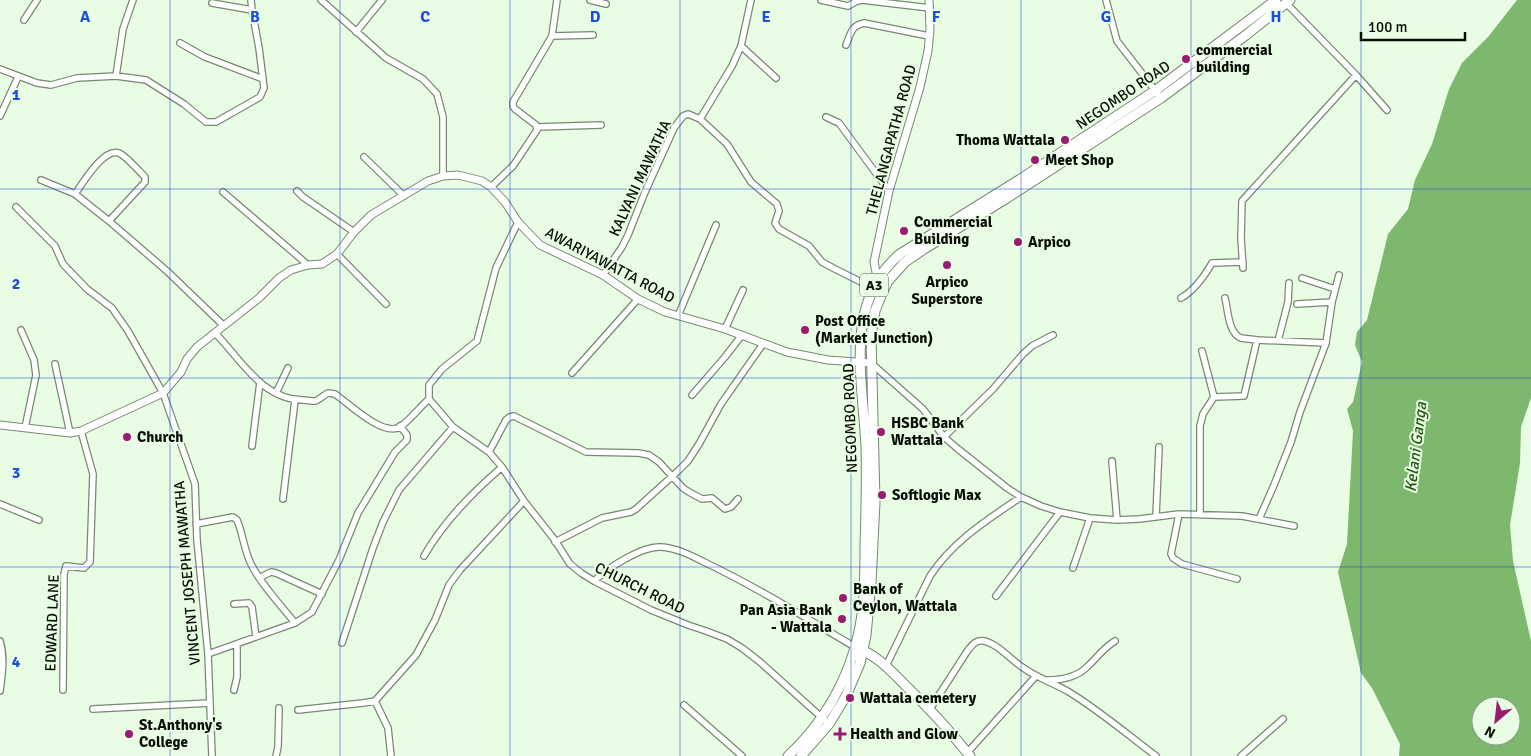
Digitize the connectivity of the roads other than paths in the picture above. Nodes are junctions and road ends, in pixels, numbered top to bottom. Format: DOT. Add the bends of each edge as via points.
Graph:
graph roads {
  1 [pos="37,0"];
  2 [pos="133,0"];
  3 [pos="252,0"];
  4 [pos="320,0"];
  5 [pos="382,0"];
  6 [pos="557,0"];
  7 [pos="590,0"];
  8 [pos="751,0"];
  9 [pos="821,0"];
  10 [pos="929,0"];
  11 [pos="1106,0"];
  12 [pos="1276,0"];
  13 [pos="1288,1"];
  14 [pos="212,3"];
  15 [pos="606,4"];
  16 [pos="930,8"];
  17 [pos="252,10"];
  18 [pos="24,20"];
  19 [pos="356,32"];
  20 [pos="593,35"];
  21 [pos="552,36"];
  22 [pos="929,36"];
  23 [pos="180,43"];
  24 [pos="846,45"];
  25 [pos="741,46"];
  26 [pos="0,69"];
  27 [pos="1356,75"];
  28 [pos="116,76"];
  29 [pos="18,77"];
  30 [pos="776,78"];
  31 [pos="263,79"];
  32 [pos="1159,94"];
  33 [pos="1387,110"];
  34 [pos="0,116"];
  35 [pos="826,117"];
  36 [pos="700,119"];
  37 [pos="601,125"];
  38 [pos="538,127"];
  39 [pos="364,158"];
  40 [pos="443,176"];
  41 [pos="41,180"];
  42 [pos="491,187"];
  43 [pos="297,191"];
  44 [pos="889,191"];
  45 [pos="223,192"];
  46 [pos="75,194"];
  47 [pos="404,196"];
  48 [pos="16,207"];
  49 [pos="109,221"];
  50 [pos="518,222"];
  51 [pos="716,224"];
  52 [pos="354,232"];
  53 [pos="337,254"];
  54 [pos="308,265"];
  55 [pos="603,275"];
  56 [pos="880,275"];
  57 [pos="1339,275"];
  58 [pos="1302,278"];
  59 [pos="888,281"];
  60 [pos="1289,283"];
  61 [pos="873,288"];
  62 [pos="1335,288"];
  63 [pos="743,290"];
  64 [pos="1181,298"];
  65 [pos="1225,298"];
  66 [pos="638,299"];
  67 [pos="1332,302"];
  68 [pos="386,304"];
  69 [pos="1297,304"];
  70 [pos="678,316"];
  71 [pos="224,326"];
  72 [pos="725,329"];
  73 [pos="21,330"];
  74 [pos="215,333"];
  75 [pos="742,335"];
  76 [pos="1052,335"];
  77 [pos="1257,340"];
  78 [pos="1278,342"];
  79 [pos="1326,343"];
  80 [pos="763,344"];
  81 [pos="1202,351"];
  82 [pos="861,363"];
  83 [pos="55,364"];
  84 [pos="871,364"];
  85 [pos="288,368"];
  86 [pos="572,373"];
  87 [pos="260,382"];
  88 [pos="163,393"];
  89 [pos="276,393"];
  90 [pos="692,395"];
  91 [pos="1214,397"];
  92 [pos="428,399"];
  93 [pos="295,400"];
  94 [pos="0,425"];
  95 [pos="400,426"];
  96 [pos="453,426"];
  97 [pos="25,428"];
  98 [pos="81,431"];
  99 [pos="70,433"];
  100 [pos="944,437"];
  101 [pos="252,446"];
  102 [pos="1160,447"];
  103 [pos="489,452"];
  104 [pos="1112,461"];
  105 [pos="502,467"];
  106 [pos="672,476"];
  107 [pos="1021,497"];
  108 [pos="283,499"];
  109 [pos="738,499"];
  110 [pos="524,501"];
  111 [pos="0,504"];
  112 [pos="1060,512"];
  113 [pos="1178,514"];
  114 [pos="1200,514"];
  115 [pos="1156,517"];
  116 [pos="1090,518"];
  117 [pos="1259,519"];
  118 [pos="39,520"];
  119 [pos="1117,520"];
  120 [pos="196,524"];
  121 [pos="1294,526"];
  122 [pos="555,542"];
  123 [pos="424,556"];
  124 [pos="1073,568"];
  125 [pos="259,578"];
  126 [pos="1237,579"];
  127 [pos="594,582"];
  128 [pos="322,594"];
  129 [pos="996,596"];
  130 [pos="234,604"];
  131 [pos="295,623"];
  132 [pos="256,637"];
  133 [pos="0,641"];
  134 [pos="1115,641"];
  135 [pos="342,643"];
  136 [pos="237,644"];
  137 [pos="860,649"];
  138 [pos="208,654"];
  139 [pos="886,666"];
  140 [pos="1036,676"];
  141 [pos="1045,680"];
  142 [pos="63,690"];
  143 [pos="234,690"];
  144 [pos="0,691"];
  145 [pos="375,701"];
  146 [pos="210,703"];
  147 [pos="684,705"];
  148 [pos="279,708"];
  149 [pos="93,709"];
  150 [pos="930,709"];
  151 [pos="298,710"];
  152 [pos="1283,719"];
  153 [pos="826,720"];
  154 [pos="968,754"];
  155 [pos="212,756"];
  156 [pos="276,756"];
  157 [pos="391,756"];
  158 [pos="742,756"];
  159 [pos="788,756"];
  160 [pos="801,756"];
  161 [pos="1156,756"];
  162 [pos="1241,756"];
  1 -- 18 [label="street"];
  2 -- 28 [label="street" via="123,30"];
  3 -- 17 [label="street"];
  4 -- 19 [label="street"];
  5 -- 19 [label="street"];
  6 -- 21 [label="street"];
  7 -- 15 [label="street"];
  8 -- 25 [label="street"];
  9 -- 16 [label="street" via="848,6 862,0"];
  10 -- 16 [label="street, THELANGAPATHA ROAD"];
  11 -- 32 [label="street" via="1117,41"];
  12 -- 32 [label="main road, NEGOMBO ROAD / A3"];
  13 -- 27 [label="street"];
  13 -- 32 [label="main road, NEGOMBO ROAD / A3" via="1232,45"];
  14 -- 17 [label="street"];
  16 -- 22 [label="street, THELANGAPATHA ROAD"];
  17 -- 31 [label="street"];
  19 -- 40 [label="street" via="386,58 423,79 436,94 443,117"];
  20 -- 21 [label="street"];
  21 -- 38 [label="street" via="513,102 515,109"];
  22 -- 24 [label="street" via="864,23 853,28"];
  22 -- 44 [label="street, THELANGAPATHA ROAD" via="920,87"];
  23 -- 31 [label="street"];
  25 -- 30 [label="street"];
  25 -- 36 [label="street"];
  26 -- 29 [label="street"];
  27 -- 33 [label="street"];
  27 -- 64 [label="street" via="1242,201 1243,265 1212,263 1190,293"];
  28 -- 29 [label="street" via="77,78 51,85"];
  28 -- 31 [label="street" via="146,80 206,122 216,122 260,97"];
  29 -- 34 [label="street"];
  32 -- 56 [label="main road, NEGOMBO ROAD / A3" via="900,254"];
  32 -- 59 [label="main road, NEGOMBO ROAD / A3" via="1014,193 905,262"];
  35 -- 44 [label="street" via="839,123"];
  36 -- 55 [label="street, KALYANI MAWATHA" via="688,114 674,128 628,235"];
  36 -- 61 [label="street" via="727,144 751,182 777,204 779,211 775,223 779,229 804,242 822,262"];
  37 -- 38 [label="street"];
  38 -- 42 [label="street" via="513,166"];
  39 -- 47 [label="street"];
  40 -- 42 [label="street, AWARIYAWATTA ROAD" via="471,177"];
  40 -- 47 [label="street, AWARIYAWATTA ROAD"];
  41 -- 46 [label="street"];
  42 -- 50 [label="street, AWARIYAWATTA ROAD"];
  43 -- 52 [label="street"];
  44 -- 56 [label="street, THELANGAPATHA ROAD" via="874,262"];
  45 -- 54 [label="street"];
  46 -- 49 [label="street"];
  46 -- 49 [label="street" via="101,159 115,153 122,155 145,177 145,182"];
  47 -- 52 [label="street, AWARIYAWATTA ROAD" via="371,215"];
  48 -- 88 [label="street, VINCENT JOSEPH MAWATHA" via="54,246 63,264 87,289 112,308"];
  49 -- 71 [label="street"];
  50 -- 55 [label="street, AWARIYAWATTA ROAD" via="540,245"];
  50 -- 92 [label="street" via="496,268 477,341 429,384"];
  51 -- 70 [label="street"];
  52 -- 53 [label="street, AWARIYAWATTA ROAD"];
  53 -- 54 [label="street, AWARIYAWATTA ROAD" via="322,264"];
  53 -- 68 [label="street"];
  54 -- 71 [label="street, AWARIYAWATTA ROAD" via="290,270"];
  55 -- 66 [label="street, AWARIYAWATTA ROAD"];
  56 -- 59 [label="street"];
  56 -- 61 [label="main road, NEGOMBO ROAD / A3"];
  57 -- 62 [label="street"];
  58 -- 62 [label="street"];
  59 -- 84 [label="main road, NEGOMBO ROAD / A3" via="872,323"];
  60 -- 78 [label="street"];
  61 -- 82 [label="main road, NEGOMBO ROAD / A3" via="862,321"];
  62 -- 67 [label="street"];
  63 -- 72 [label="street"];
  65 -- 77 [label="street" via="1235,334"];
  66 -- 70 [label="street, AWARIYAWATTA ROAD"];
  66 -- 86 [label="street"];
  67 -- 69 [label="street"];
  67 -- 79 [label="street"];
  70 -- 72 [label="street, AWARIYAWATTA ROAD"];
  71 -- 74 [label="street, AWARIYAWATTA ROAD"];
  72 -- 75 [label="street, AWARIYAWATTA ROAD"];
  73 -- 97 [label="street" via="34,360 36,375"];
  74 -- 87 [label="street"];
  74 -- 88 [label="street, AWARIYAWATTA ROAD" via="187,359 181,372"];
  75 -- 80 [label="street, AWARIYAWATTA ROAD"];
  75 -- 90 [label="street"];
  76 -- 100 [label="street" via="1022,354 993,389"];
  77 -- 78 [label="street"];
  77 -- 91 [label="street" via="1244,396"];
  78 -- 79 [label="street"];
  79 -- 117 [label="street" via="1288,450"];
  80 -- 82 [label="street, AWARIYAWATTA ROAD" via="786,352"];
  80 -- 106 [label="street" via="721,404 688,461"];
  81 -- 91 [label="street"];
  82 -- 84 [label="street, AWARIYAWATTA ROAD"];
  82 -- 137 [label="main road, NEGOMBO ROAD / A3" via="866,502"];
  83 -- 99 [label="street"];
  84 -- 100 [label="street" via="923,409"];
  84 -- 137 [label="main road, NEGOMBO ROAD / A3" via="875,502 870,606"];
  85 -- 89 [label="street"];
  87 -- 89 [label="street"];
  87 -- 101 [label="street"];
  88 -- 98 [label="street, AWARIYAWATTA ROAD"];
  88 -- 120 [label="street, VINCENT JOSEPH MAWATHA" via="195,484"];
  89 -- 93 [label="street"];
  91 -- 114 [label="street" via="1203,414 1200,426"];
  92 -- 95 [label="street"];
  92 -- 96 [label="street, CHURCH ROAD"];
  93 -- 95 [label="street" via="315,401 328,393 335,394 377,425 393,429"];
  93 -- 108 [label="street"];
  94 -- 97 [label="street, AWARIYAWATTA ROAD"];
  95 -- 128 [label="street" via="407,440 358,513"];
  96 -- 103 [label="street, CHURCH ROAD"];
  96 -- 135 [label="street" via="399,490 376,540"];
  97 -- 99 [label="street, AWARIYAWATTA ROAD"];
  98 -- 99 [label="street, AWARIYAWATTA ROAD"];
  98 -- 142 [label="street, EDWARD LANE" via="93,474 90,562 84,568 66,566 64,574"];
  100 -- 107 [label="street"];
  102 -- 115 [label="street"];
  103 -- 105 [label="street, CHURCH ROAD"];
  103 -- 106 [label="street" via="506,420 514,416 586,452 649,455"];
  104 -- 119 [label="street"];
  105 -- 110 [label="street, CHURCH ROAD"];
  105 -- 123 [label="street" via="470,496 435,536"];
  106 -- 109 [label="street" via="689,492 702,498 712,498 725,509"];
  106 -- 122 [label="street" via="631,512 602,518"];
  107 -- 112 [label="street"];
  107 -- 139 [label="street" via="964,537 939,562"];
  110 -- 122 [label="street, CHURCH ROAD"];
  110 -- 145 [label="street" via="460,570 449,585 416,655"];
  111 -- 118 [label="street"];
  112 -- 116 [label="street"];
  112 -- 129 [label="street"];
  113 -- 114 [label="street"];
  113 -- 115 [label="street"];
  113 -- 126 [label="street" via="1173,558 1182,564"];
  114 -- 117 [label="street"];
  115 -- 119 [label="street"];
  116 -- 119 [label="street"];
  116 -- 124 [label="street"];
  117 -- 121 [label="street"];
  120 -- 125 [label="street" via="233,517 237,520 250,564"];
  120 -- 138 [label="street, VINCENT JOSEPH MAWATHA"];
  122 -- 127 [label="street, CHURCH ROAD" via="570,564"];
  125 -- 128 [label="street" via="276,573"];
  125 -- 131 [label="street"];
  127 -- 137 [label="street" via="616,565 645,550 663,547 676,550 742,581"];
  127 -- 153 [label="street, CHURCH ROAD" via="742,648"];
  128 -- 131 [label="street" via="312,612"];
  130 -- 132 [label="street" via="249,603 252,607"];
  131 -- 132 [label="street"];
  132 -- 136 [label="street"];
  133 -- 144 [label="street" via="3,666"];
  134 -- 141 [label="street" via="1085,669 1060,680"];
  136 -- 138 [label="street"];
  136 -- 143 [label="street" via="238,677"];
  137 -- 139 [label="main road"];
  137 -- 153 [label="main road, NEGOMBO ROAD / A3"];
  138 -- 146 [label="street, VINCENT JOSEPH MAWATHA"];
  139 -- 150 [label="main road"];
  140 -- 141 [label="street"];
  140 -- 150 [label="street" via="992,645 978,641 968,650"];
  140 -- 154 [label="street"];
  141 -- 161 [label="street" via="1082,700"];
  145 -- 151 [label="street"];
  145 -- 157 [label="street" via="388,728"];
  146 -- 149 [label="street"];
  146 -- 155 [label="street, VINCENT JOSEPH MAWATHA"];
  147 -- 158 [label="street"];
  148 -- 156 [label="street"];
  150 -- 154 [label="main road"];
  152 -- 162 [label="street"];
  153 -- 159 [label="main road, NEGOMBO ROAD / A3"];
  153 -- 160 [label="main road, NEGOMBO ROAD / A3"];
}
